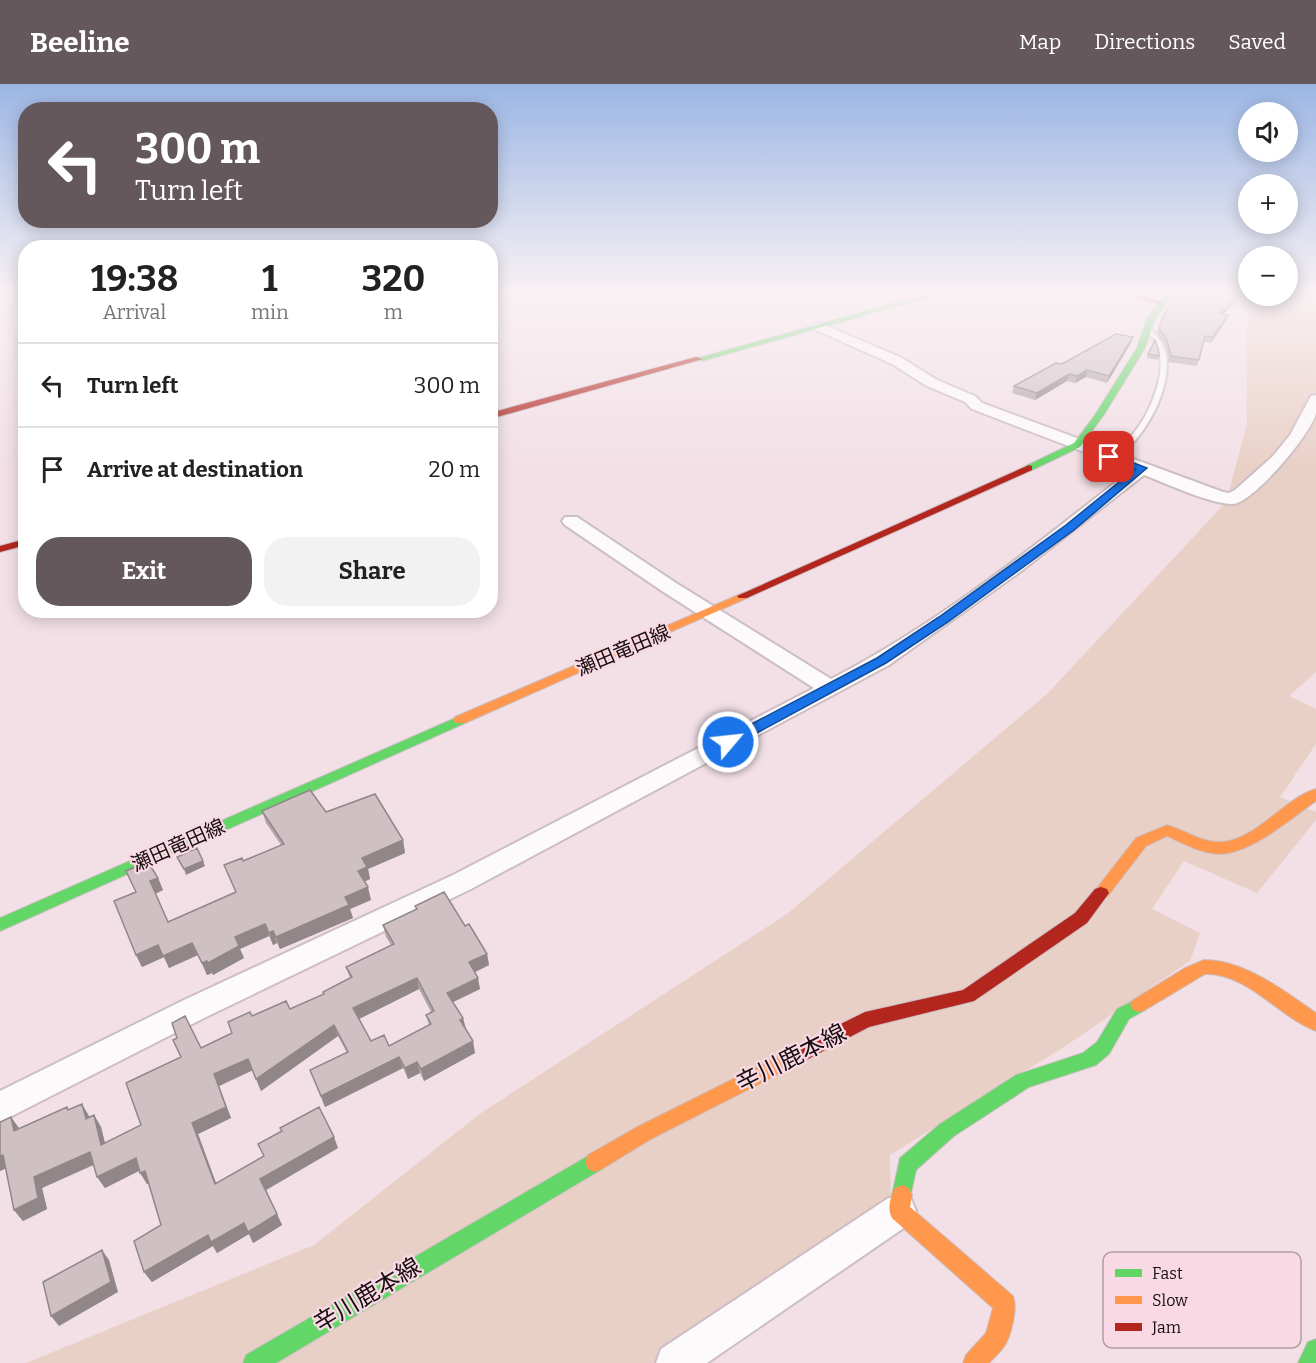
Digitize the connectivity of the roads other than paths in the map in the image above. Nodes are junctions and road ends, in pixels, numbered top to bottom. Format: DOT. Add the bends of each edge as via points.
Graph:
graph roads {
  1 [pos="735,350"];
  2 [pos="871,350"];
  3 [pos="1140,350"];
  4 [pos="1162,350"];
  5 [pos="1316,399"];
  6 [pos="498,414"];
  7 [pos="1078,444"];
  8 [pos="1109,457"];
  9 [pos="1142,468"];
  10 [pos="570,521"];
  11 [pos="18,544"];
  12 [pos="0,549"];
  13 [pos="709,613"];
  14 [pos="831,689"];
  15 [pos="1316,794"];
  16 [pos="0,925"];
  17 [pos="1316,1023"];
  18 [pos="0,1107"];
  19 [pos="899,1211"];
  20 [pos="1316,1350"];
  21 [pos="256,1362"];
  22 [pos="675,1363"];
  23 [pos="974,1363"];
  24 [pos="1309,1363"];
  1 -- 6 [label="main road"];
  2 -- 7 [label="street" via="977,406"];
  3 -- 7 [label="main road, 瀬田竜田線"];
  4 -- 8 [label="lane" via="1159,397 1150,417 1119,453"];
  5 -- 9 [label="street" via="1297,436 1279,459 1232,499"];
  7 -- 8 [label="street"];
  7 -- 13 [label="main road, 瀬田竜田線"];
  8 -- 9 [label="street"];
  9 -- 14 [label="street" via="1070,528 944,619 882,661"];
  10 -- 13 [label="street"];
  11 -- 12 [label="main road"];
  13 -- 14 [label="street"];
  13 -- 16 [label="main road, 瀬田竜田線"];
  14 -- 18 [label="street" via="462,882 194,1009"];
  15 -- 21 [label="main road, 辛川鹿本線" via="1252,836 1222,849 1167,830 1142,842 1081,918 968,996 865,1020 644,1133"];
  17 -- 19 [label="main road" via="1246,979 1204,967 1123,1014 1103,1048 1089,1059 1023,1081 948,1130 907,1165"];
  19 -- 22 [label="street"];
  19 -- 23 [label="main road" via="1005,1305 996,1339"];
  20 -- 24 [label="main road"];
}
